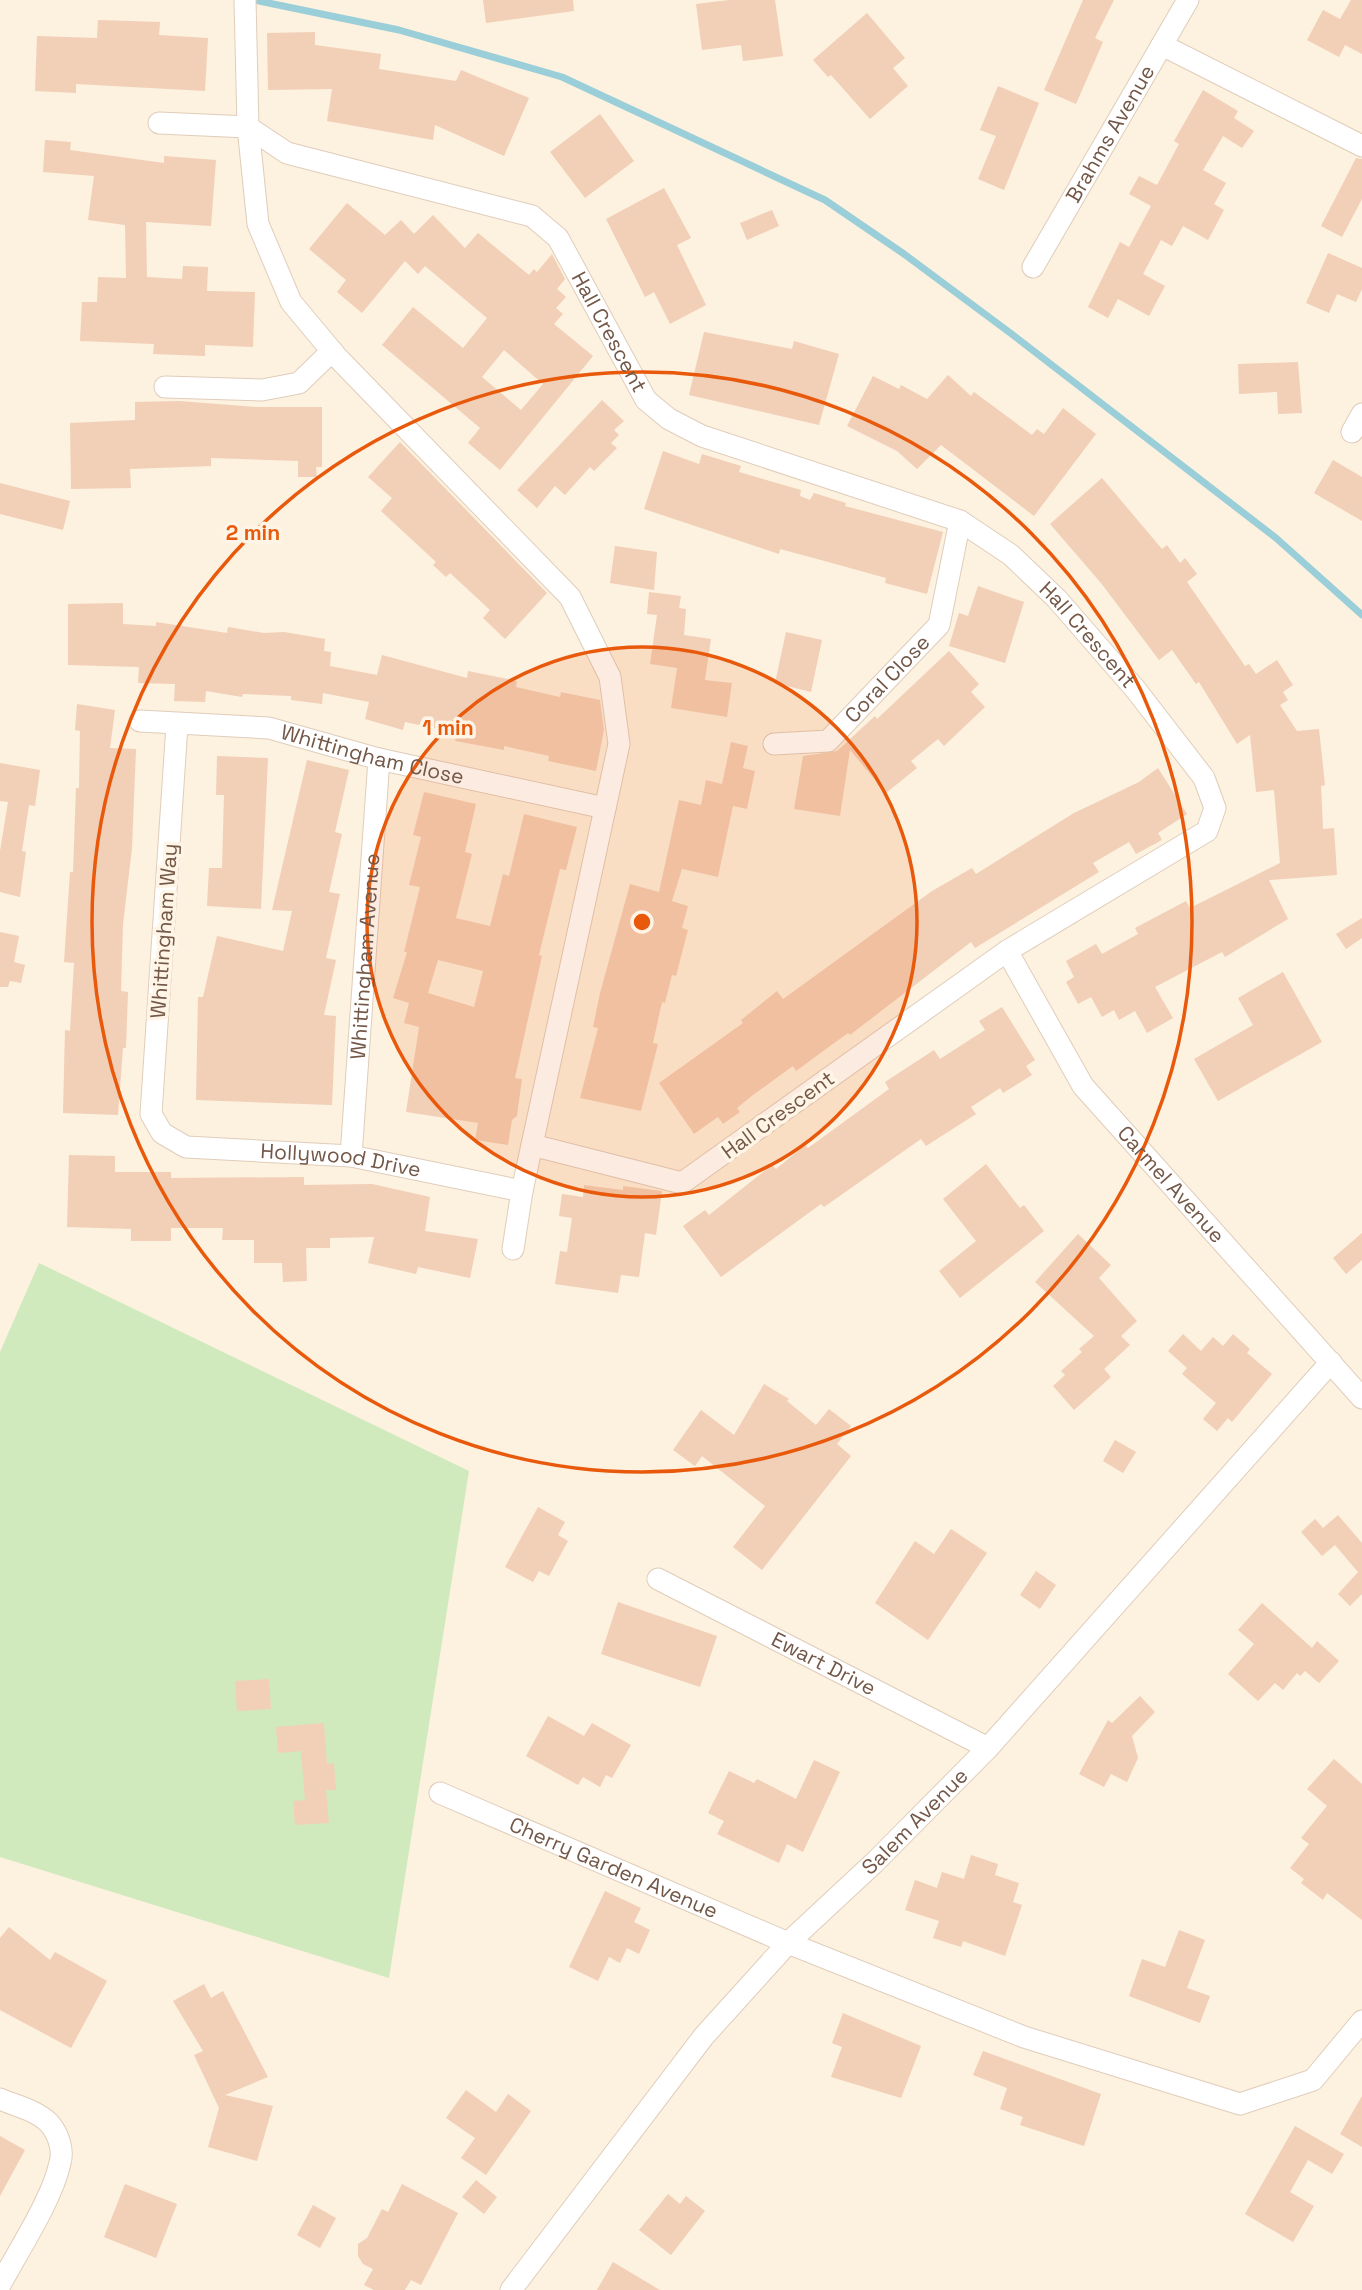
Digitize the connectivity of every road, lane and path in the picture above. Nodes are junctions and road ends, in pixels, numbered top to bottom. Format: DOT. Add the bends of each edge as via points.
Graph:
graph roads {
  1 [pos="245,0"];
  2 [pos="1188,0"];
  3 [pos="1162,45"];
  4 [pos="159,123"];
  5 [pos="248,127"];
  6 [pos="1362,146"];
  7 [pos="1033,267"];
  8 [pos="332,351"];
  9 [pos="165,387"];
  10 [pos="960,521"];
  11 [pos="139,721"];
  12 [pos="177,725"];
  13 [pos="774,744"];
  14 [pos="379,759"];
  15 [pos="605,808"];
  16 [pos="1007,951"];
  17 [pos="162,1133"];
  18 [pos="532,1146"];
  19 [pos="351,1156"];
  20 [pos="522,1191"];
  21 [pos="513,1249"];
  22 [pos="1331,1362"];
  23 [pos="1362,1398"];
  24 [pos="658,1579"];
  25 [pos="988,1748"];
  26 [pos="440,1793"];
  27 [pos="788,1943"];
  28 [pos="1362,2021"];
  29 [pos="0,2099"];
  30 [pos="0,2285"];
  31 [pos="511,2290"];
  1 -- 5 [label="street"];
  2 -- 3 [label="street, Brahms Avenue"];
  3 -- 6 [label="street"];
  3 -- 7 [label="street, Brahms Avenue"];
  4 -- 5 [label="street"];
  5 -- 8 [label="street" via="258,224 291,302"];
  5 -- 10 [label="street, Hall Crescent" via="287,153 532,216 558,238 646,400 669,419 702,436"];
  8 -- 9 [label="street" via="299,383 262,390"];
  8 -- 15 [label="street" via="570,597 610,677 619,744"];
  10 -- 13 [label="street, Coral Close" via="939,625 828,741"];
  10 -- 16 [label="street, Hall Crescent" via="1011,555 1057,599 1204,778 1216,808 1207,831"];
  11 -- 12 [label="street, Whittingham Close"];
  12 -- 14 [label="street, Whittingham Close" via="269,728"];
  12 -- 17 [label="street, Whittingham Way" via="151,1114"];
  14 -- 15 [label="street, Whittingham Close"];
  14 -- 19 [label="street, Whittingham Avenue"];
  15 -- 18 [label="street"];
  16 -- 18 [label="street, Hall Crescent" via="682,1183"];
  16 -- 22 [label="street, Carmel Avenue" via="1083,1086"];
  17 -- 19 [label="street, Hollywood Drive" via="186,1147"];
  18 -- 20 [label="street"];
  19 -- 20 [label="street, Hollywood Drive"];
  20 -- 21 [label="street"];
  22 -- 23 [label="street, Carmel Avenue"];
  22 -- 25 [label="street, Salem Avenue"];
  24 -- 25 [label="street, Ewart Drive"];
  25 -- 27 [label="street, Salem Avenue"];
  26 -- 27 [label="street, Cherry Garden Avenue"];
  27 -- 28 [label="street, Cherry Garden Avenue" via="1024,2037 1240,2104 1313,2080"];
  27 -- 31 [label="street, Salem Avenue" via="704,2036"];
  29 -- 30 [label="street" via="49,2123 60,2141 61,2161"];
}
